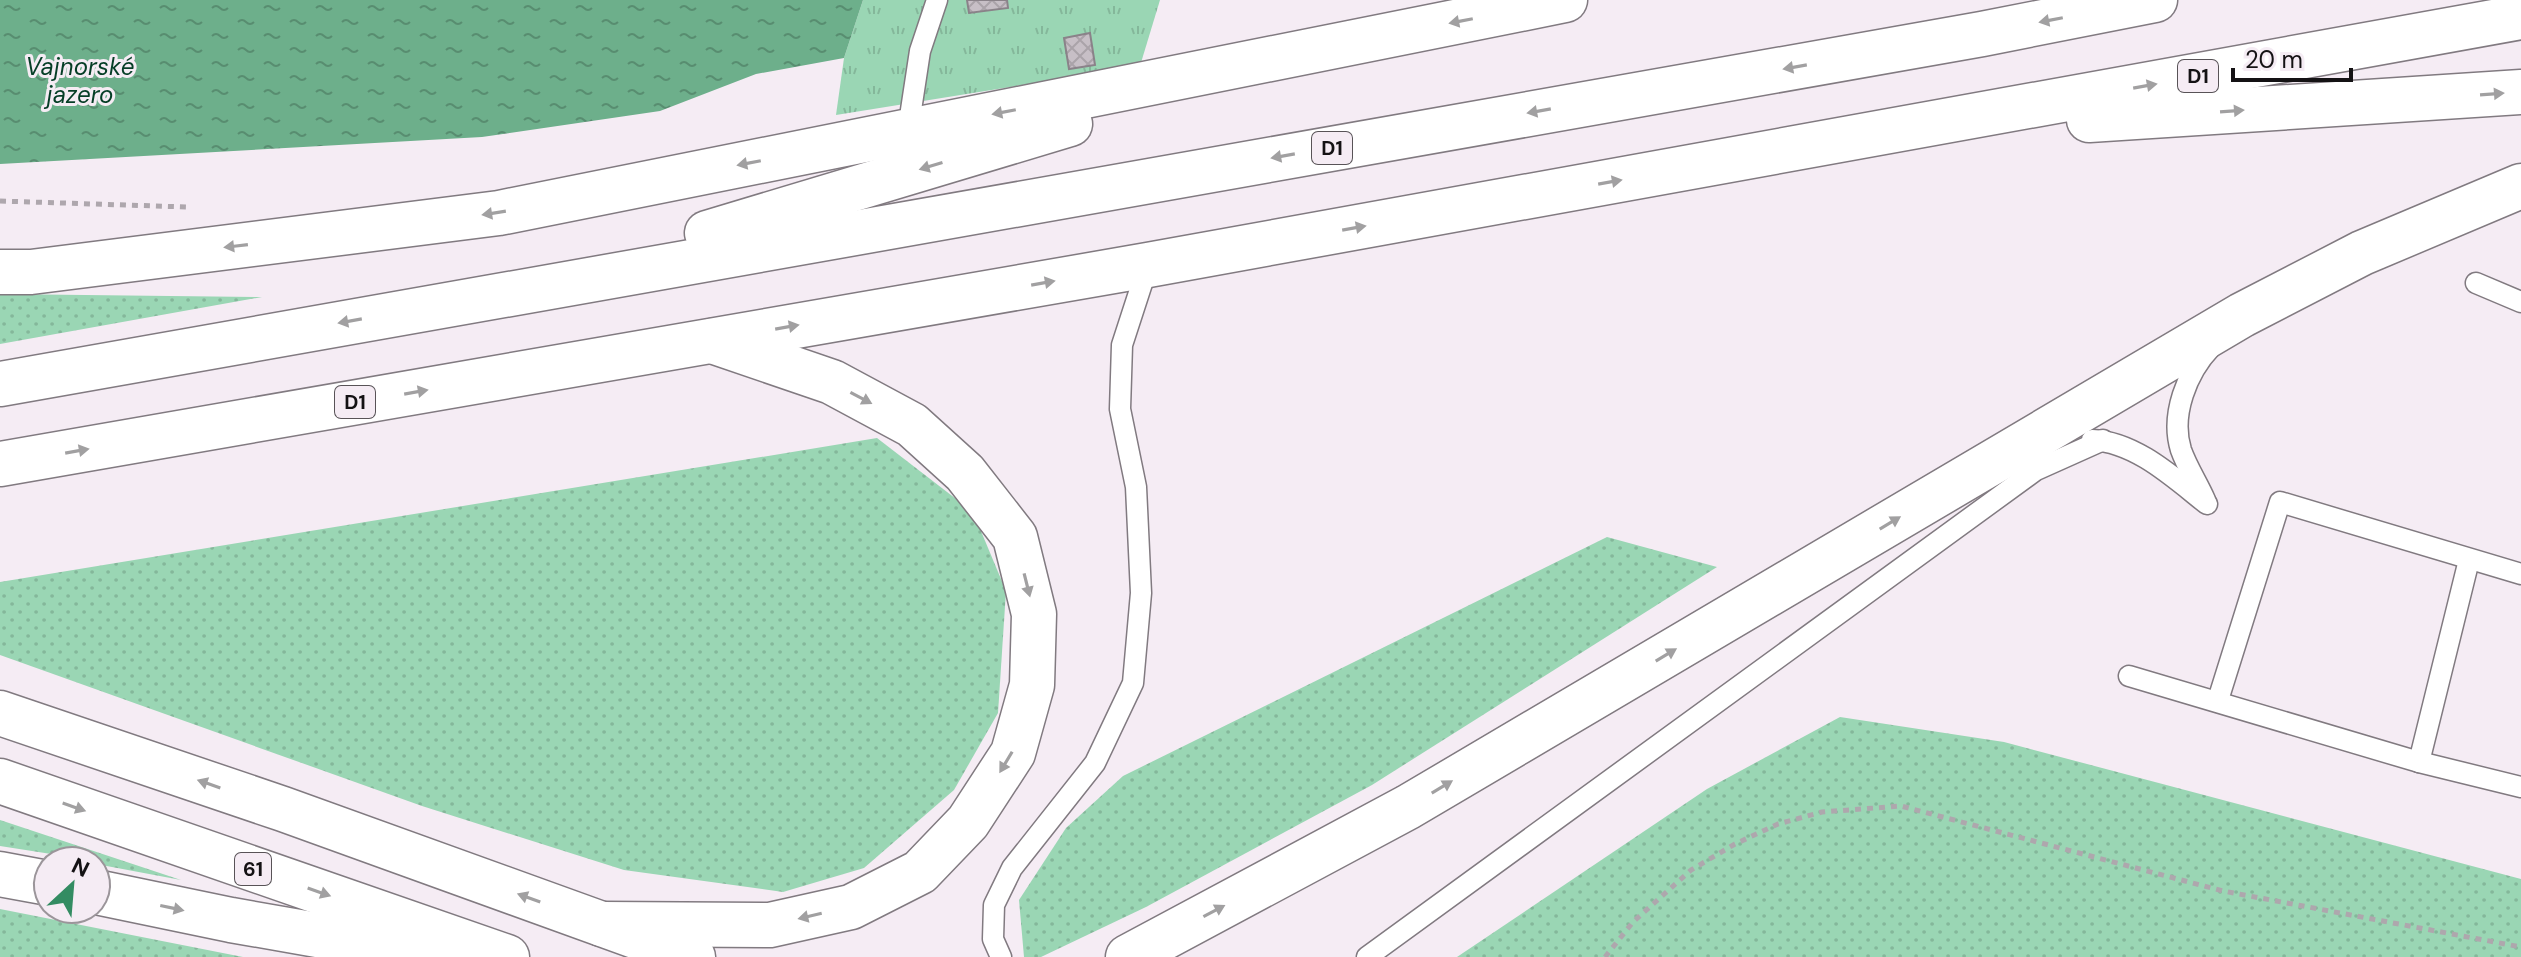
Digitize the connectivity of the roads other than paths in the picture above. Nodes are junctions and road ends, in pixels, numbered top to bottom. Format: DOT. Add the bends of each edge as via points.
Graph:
graph roads {
  1 [pos="937,0"];
  2 [pos="1565,0"];
  3 [pos="2155,0"];
  4 [pos="2521,17"];
  5 [pos="1328,48"];
  6 [pos="2521,92"];
  7 [pos="911,110"];
  8 [pos="1875,134"];
  9 [pos="2521,186"];
  10 [pos="1148,265"];
  11 [pos="0,272"];
  12 [pos="2476,283"];
  13 [pos="509,292"];
  14 [pos="2521,302"];
  15 [pos="2242,315"];
  16 [pos="710,340"];
  17 [pos="0,384"];
  18 [pos="2103,440"];
  19 [pos="2007,454"];
  20 [pos="0,464"];
  21 [pos="2469,560"];
  22 [pos="2521,574"];
  23 [pos="2129,676"];
  24 [pos="2218,700"];
  25 [pos="0,713"];
  26 [pos="2419,762"];
  27 [pos="0,781"];
  28 [pos="2521,787"];
  29 [pos="0,874"];
  30 [pos="32,880"];
  31 [pos="112,895"];
  32 [pos="602,924"];
  33 [pos="1136,953"];
  34 [pos="443,957"];
  35 [pos="507,957"];
  36 [pos="693,957"];
  37 [pos="1001,957"];
  38 [pos="1367,957"];
  1 -- 7 [label="lane" via="920,51"];
  2 -- 5 [label="main road, one-way"];
  3 -- 13 [label="main road, D1, one-way"];
  8 -- 4 [label="main road, D1, one-way"];
  5 -- 11 [label="main road, one-way" via="499,213"];
  5 -- 13 [label="main road, one-way"];
  8 -- 6 [label="main road, one-way"];
  10 -- 8 [label="main road, D1, one-way"];
  9 -- 15 [label="main road" via="2362,253"];
  16 -- 10 [label="main road, D1, one-way"];
  10 -- 37 [label="lane" via="1122,345 1120,409 1136,487 1141,593 1133,683 1095,763 1012,868 994,905 993,939"];
  12 -- 14 [label="lane"];
  13 -- 17 [label="main road, D1, one-way"];
  15 -- 18 [label="lane" via="2197,362 2178,410 2180,448 2207,504 2150,460"];
  15 -- 19 [label="main road"];
  20 -- 16 [label="main road, D1, one-way"];
  16 -- 32 [label="main road, one-way" via="832,382 912,425 965,473 1015,537 1034,614 1032,685 1013,753 968,822 920,872 851,907 770,925"];
  18 -- 19 [label="lane" via="2058,438"];
  18 -- 38 [label="lane" via="2036,470"];
  33 -- 19 [label="main road, one-way" via="1408,807"];
  21 -- 22 [label="lane"];
  21 -- 24 [label="lane" via="2280,502"];
  21 -- 26 [label="lane"];
  23 -- 24 [label="lane"];
  24 -- 26 [label="lane"];
  32 -- 25 [label="main road, one-way"];
  26 -- 28 [label="lane"];
  27 -- 35 [label="main road, 61, one-way"];
  29 -- 30 [label="main road"];
  31 -- 34 [label="main road, one-way"];
  32 -- 36 [label="main road"];
}
